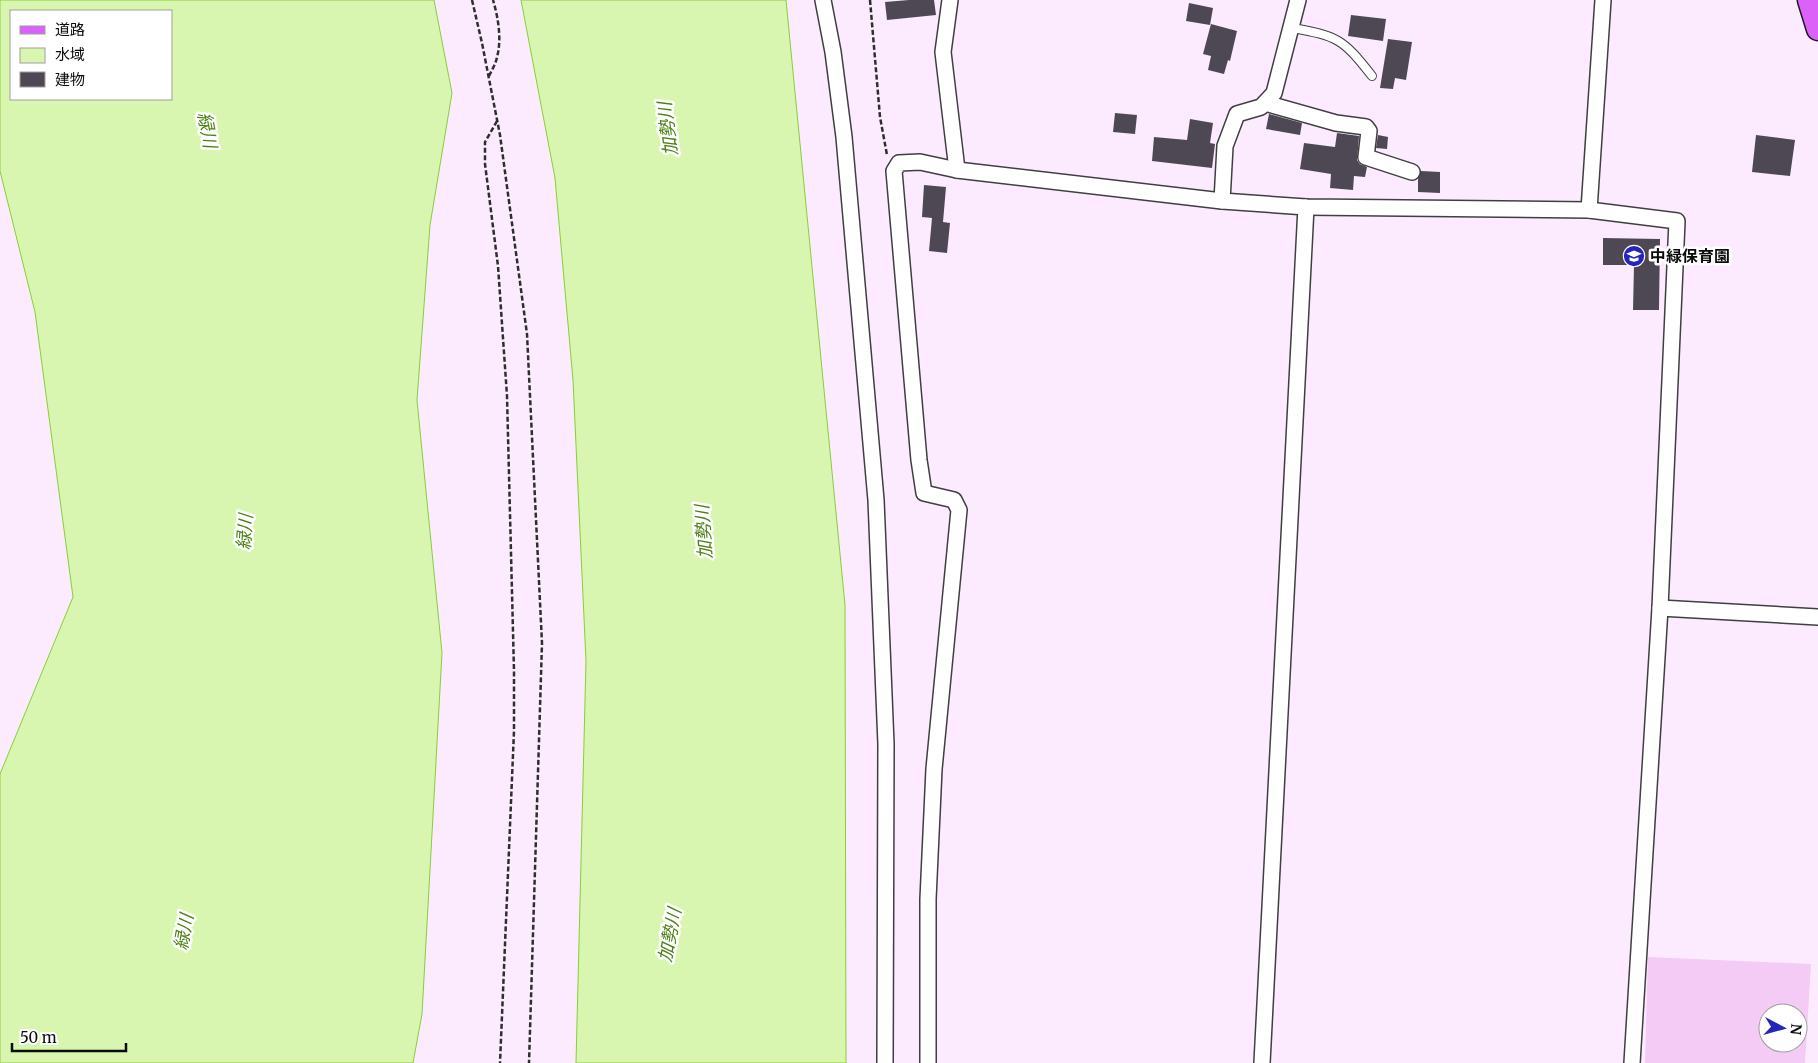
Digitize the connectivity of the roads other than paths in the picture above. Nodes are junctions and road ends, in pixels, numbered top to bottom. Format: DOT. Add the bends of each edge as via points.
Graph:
graph roads {
  1 [pos="823,0"];
  2 [pos="950,0"];
  3 [pos="1298,0"];
  4 [pos="1603,0"];
  5 [pos="1809,0"];
  6 [pos="1292,28"];
  7 [pos="1818,28"];
  8 [pos="1372,76"];
  9 [pos="1265,103"];
  10 [pos="958,170"];
  11 [pos="1412,172"];
  12 [pos="1222,201"];
  13 [pos="1306,207"];
  14 [pos="1590,210"];
  15 [pos="1660,608"];
  16 [pos="1818,617"];
  17 [pos="885,1063"];
  18 [pos="928,1063"];
  19 [pos="1262,1063"];
  20 [pos="1632,1063"];
  1 -- 17 [label="street" via="844,137 876,500 886,744"];
  2 -- 10 [label="street" via="943,52"];
  3 -- 6 [label="street"];
  4 -- 14 [label="street"];
  5 -- 7 [label="main road"];
  6 -- 8 [label="lane" via="1340,40"];
  6 -- 9 [label="street" via="1274,94"];
  9 -- 11 [label="street" via="1336,123 1366,127 1369,131 1366,156"];
  9 -- 12 [label="street" via="1237,114 1225,146"];
  10 -- 12 [label="street"];
  10 -- 18 [label="street" via="920,162 899,164 894,171 924,493 954,500 960,510 934,769 928,898"];
  12 -- 13 [label="street"];
  13 -- 14 [label="street"];
  13 -- 19 [label="street"];
  14 -- 15 [label="street" via="1677,220"];
  15 -- 16 [label="street"];
  15 -- 20 [label="street"];
}
